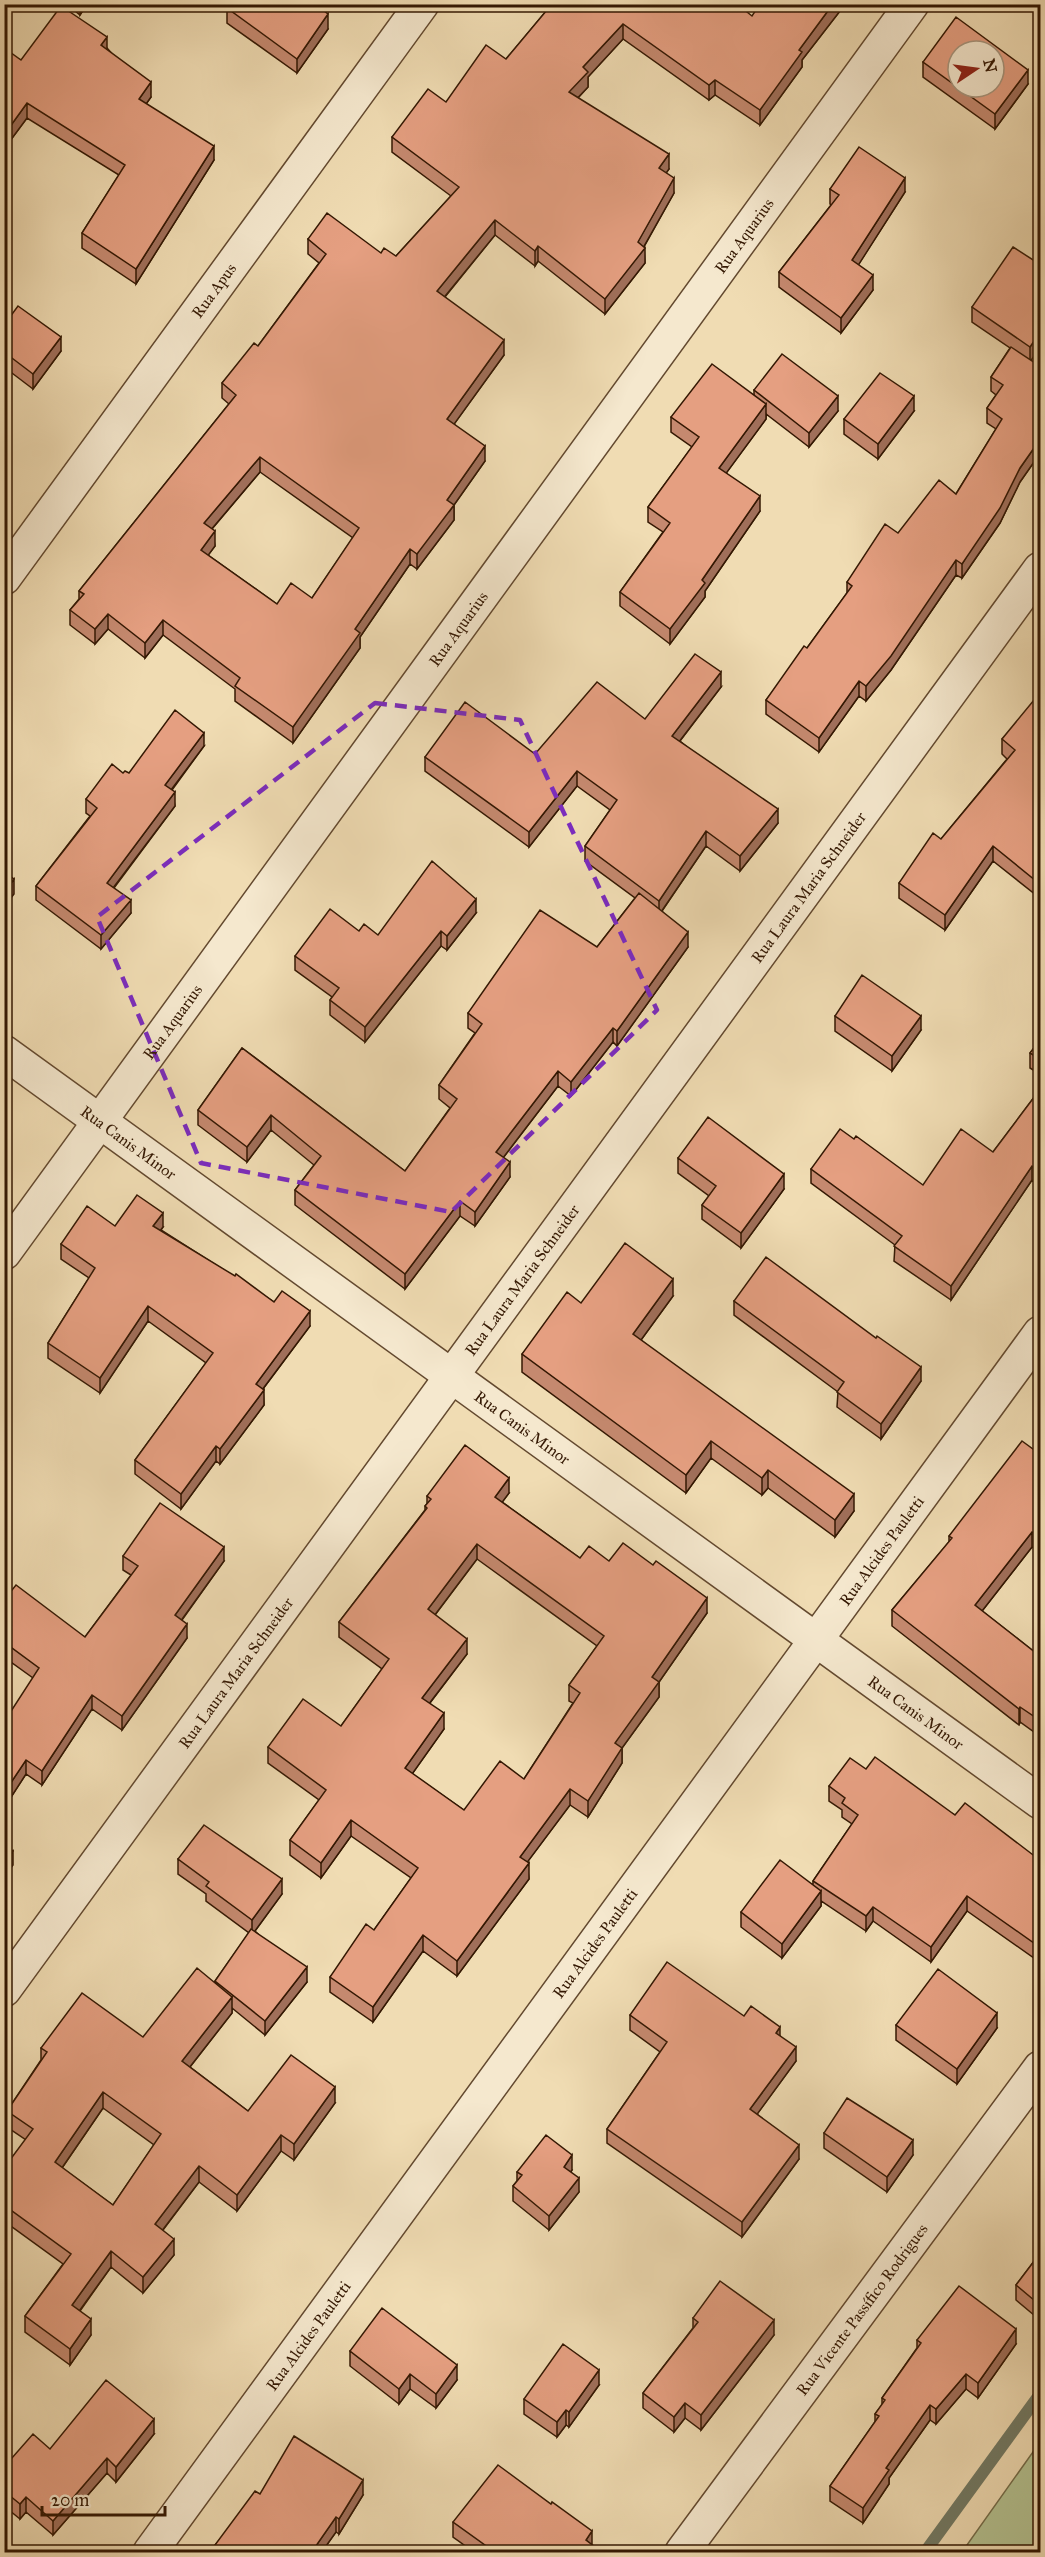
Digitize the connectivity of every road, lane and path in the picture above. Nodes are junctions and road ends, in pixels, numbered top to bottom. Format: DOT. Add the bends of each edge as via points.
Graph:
graph roads {
  1 [pos="422,4"];
  2 [pos="912,4"];
  3 [pos="4,578"];
  4 [pos="1038,579"];
  5 [pos="4,1052"];
  6 [pos="100,1122"];
  7 [pos="4,1253"];
  8 [pos="1041,1333"];
  9 [pos="452,1376"];
  10 [pos="817,1640"];
  11 [pos="1041,1802"];
  12 [pos="4,1990"];
  13 [pos="1041,2068"];
  14 [pos="150,2553"];
  15 [pos="682,2553"];
  1 -- 3 [label="street, Rua Apus"];
  2 -- 6 [label="street, Rua Aquarius"];
  4 -- 9 [label="street, Rua Laura Maria Schneider"];
  5 -- 6 [label="street, Rua Canis Minor"];
  6 -- 7 [label="street, Rua Aquarius"];
  6 -- 9 [label="street, Rua Canis Minor"];
  8 -- 10 [label="street, Rua Alcides Pauletti"];
  9 -- 10 [label="street, Rua Canis Minor"];
  9 -- 12 [label="street, Rua Laura Maria Schneider"];
  10 -- 11 [label="street, Rua Canis Minor"];
  10 -- 14 [label="street, Rua Alcides Pauletti"];
  13 -- 15 [label="street, Rua Vicente Passífico Rodrigues"];
}
